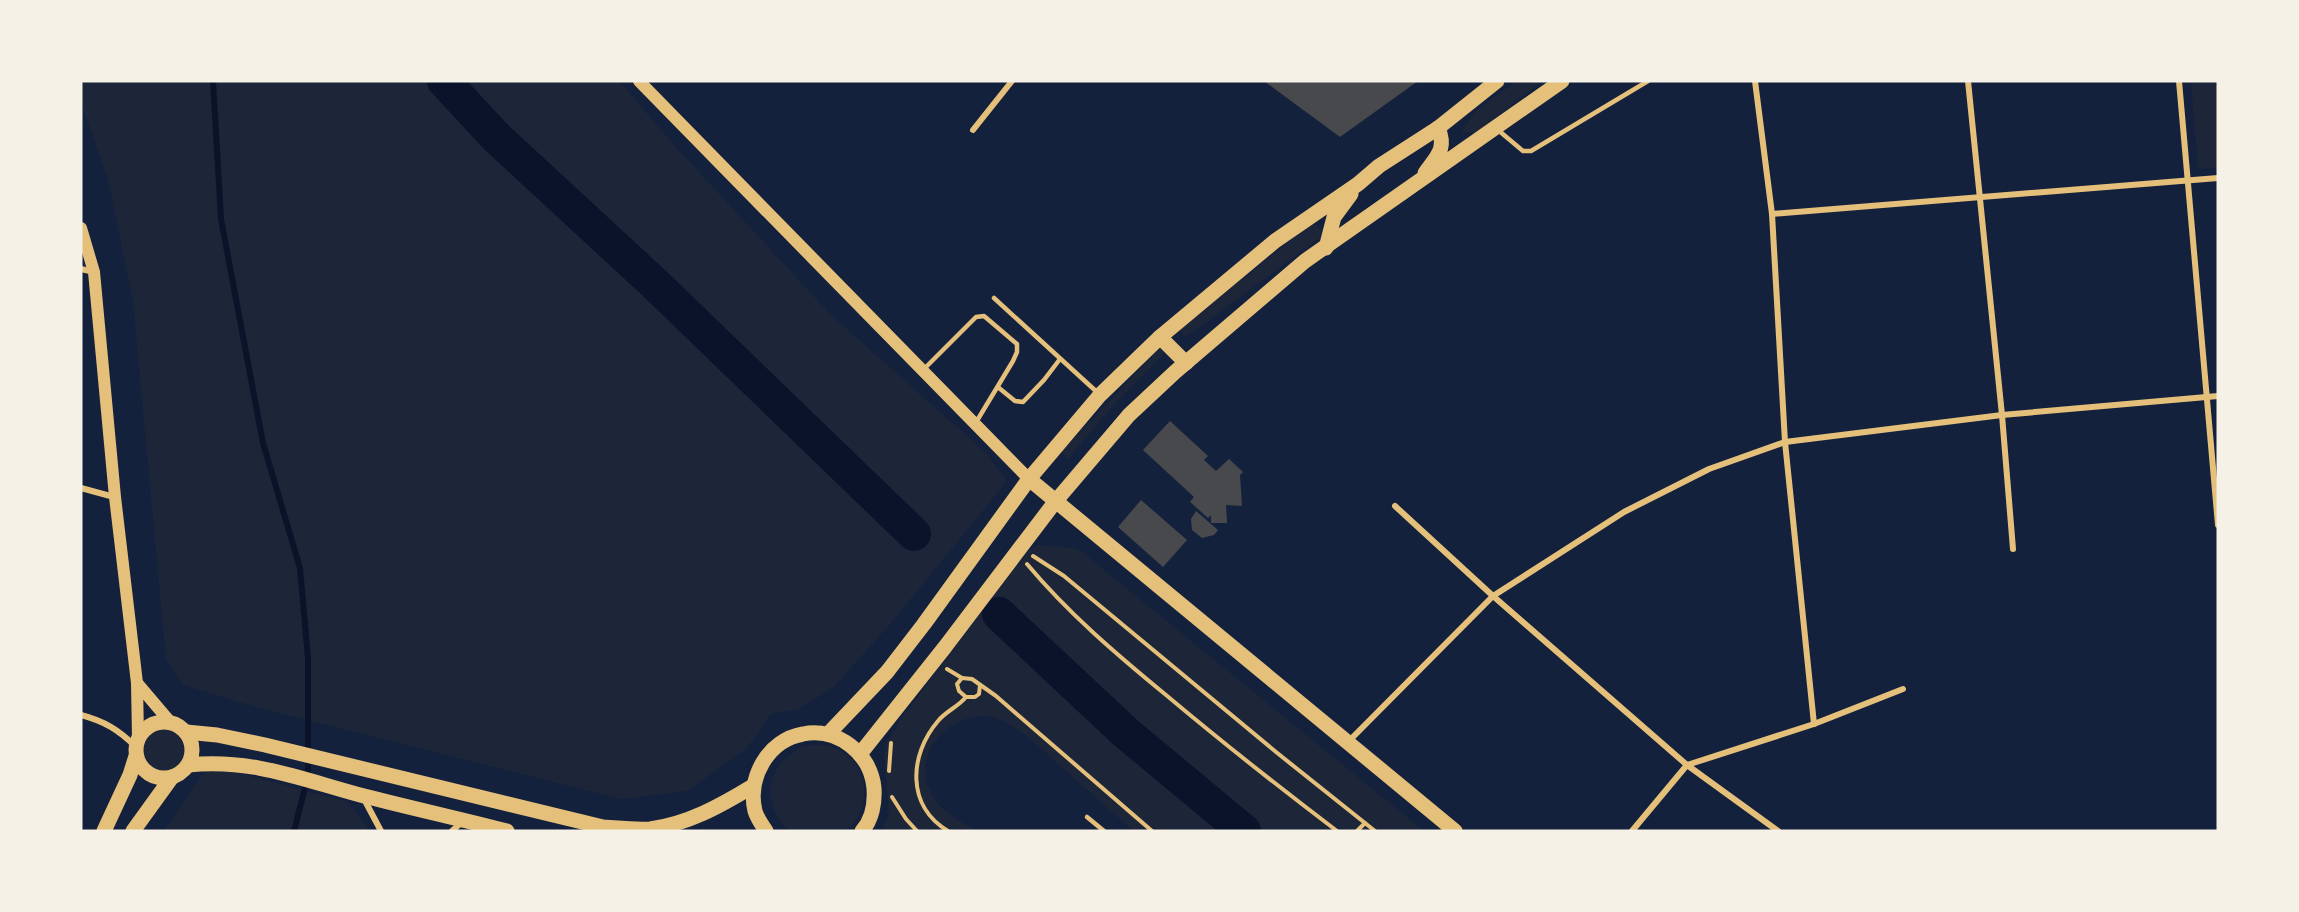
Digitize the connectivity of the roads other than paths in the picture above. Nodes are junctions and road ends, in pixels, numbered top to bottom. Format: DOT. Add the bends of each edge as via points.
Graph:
graph roads {
  1 [pos="639,81"];
  2 [pos="1012,81"];
  3 [pos="1497,81"];
  4 [pos="1562,81"];
  5 [pos="1648,81"];
  6 [pos="1755,81"];
  7 [pos="1968,81"];
  8 [pos="2179,81"];
  9 [pos="1438,128"];
  10 [pos="1496,128"];
  11 [pos="973,130"];
  12 [pos="2218,178"];
  13 [pos="2188,180"];
  14 [pos="1418,183"];
  15 [pos="1358,184"];
  16 [pos="1980,197"];
  17 [pos="1772,214"];
  18 [pos="81,228"];
  19 [pos="1326,248"];
  20 [pos="81,269"];
  21 [pos="94,272"];
  22 [pos="994,298"];
  23 [pos="1160,337"];
  24 [pos="1060,359"];
  25 [pos="1186,363"];
  26 [pos="922,370"];
  27 [pos="999,388"];
  28 [pos="1100,395"];
  29 [pos="2218,396"];
  30 [pos="2207,397"];
  31 [pos="2002,415"];
  32 [pos="975,424"];
  33 [pos="1785,442"];
  34 [pos="1029,479"];
  35 [pos="81,488"];
  36 [pos="115,497"];
  37 [pos="1055,502"];
  38 [pos="1395,506"];
  39 [pos="2218,525"];
  40 [pos="2013,549"];
  41 [pos="1493,596"];
  42 [pos="137,683"];
  43 [pos="1903,689"];
  44 [pos="81,715"];
  45 [pos="171,723"];
  46 [pos="1814,723"];
  47 [pos="186,732"];
  48 [pos="828,734"];
  49 [pos="1347,742"];
  50 [pos="137,747"];
  51 [pos="860,754"];
  52 [pos="188,765"];
  53 [pos="1687,765"];
  54 [pos="172,777"];
  55 [pos="753,786"];
  56 [pos="363,796"];
  57 [pos="1087,817"];
  58 [pos="464,820"];
  59 [pos="104,831"];
  60 [pos="133,831"];
  61 [pos="381,831"];
  62 [pos="452,831"];
  63 [pos="507,831"];
  64 [pos="766,831"];
  65 [pos="862,831"];
  66 [pos="1104,831"];
  67 [pos="1455,831"];
  68 [pos="1632,831"];
  69 [pos="1778,831"];
  1 -- 26 [label="main road"];
  2 -- 11 [label="street"];
  3 -- 9 [label="main road"];
  4 -- 10 [label="main road"];
  5 -- 10 [label="lane" via="1531,151 1523,151"];
  6 -- 17 [label="street"];
  7 -- 16 [label="street"];
  8 -- 13 [label="street"];
  9 -- 14 [label="main road" via="1442,148"];
  9 -- 15 [label="main road"];
  10 -- 14 [label="main road"];
  12 -- 13 [label="street"];
  13 -- 16 [label="street"];
  13 -- 30 [label="street"];
  14 -- 19 [label="main road"];
  15 -- 19 [label="main road" via="1334,217"];
  15 -- 23 [label="main road" via="1275,241"];
  16 -- 17 [label="street"];
  16 -- 31 [label="street"];
  17 -- 33 [label="street"];
  18 -- 21 [label="main road"];
  19 -- 25 [label="main road" via="1305,261"];
  20 -- 21 [label="street"];
  21 -- 36 [label="main road"];
  22 -- 24 [label="lane"];
  23 -- 25 [label="main road"];
  23 -- 28 [label="main road"];
  24 -- 27 [label="lane" via="1023,402 1015,401"];
  24 -- 28 [label="lane"];
  25 -- 37 [label="main road" via="1110,435"];
  26 -- 27 [label="lane" via="976,317 984,316 1017,344 1017,352"];
  26 -- 32 [label="main road"];
  27 -- 32 [label="lane"];
  28 -- 34 [label="main road"];
  29 -- 30 [label="street"];
  30 -- 31 [label="street"];
  30 -- 39 [label="street"];
  31 -- 33 [label="street"];
  31 -- 40 [label="street"];
  32 -- 34 [label="main road"];
  33 -- 41 [label="street" via="1709,470 1624,513"];
  33 -- 46 [label="street"];
  34 -- 37 [label="main road"];
  34 -- 48 [label="main road" via="893,664"];
  35 -- 36 [label="street"];
  36 -- 42 [label="main road"];
  37 -- 49 [label="main road"];
  37 -- 51 [label="main road" via="1022,558 940,664"];
  38 -- 41 [label="street"];
  41 -- 49 [label="street"];
  41 -- 53 [label="street"];
  42 -- 45 [label="main road"];
  42 -- 50 [label="main road"];
  43 -- 46 [label="street"];
  44 -- 50 [label="street" via="110,725"];
  45 -- 47 [label="main road"];
  45 -- 50 [label="main road" via="144,730"];
  46 -- 53 [label="street"];
  47 -- 52 [label="main road" via="192,748"];
  47 -- 55 [label="main road" via="265,745 603,827 648,829 684,822"];
  48 -- 51 [label="main road" via="846,741"];
  48 -- 55 [label="main road" via="802,734 779,744 761,762"];
  49 -- 67 [label="main road"];
  50 -- 54 [label="main road" via="145,772 154,777"];
  50 -- 59 [label="main road" via="130,775"];
  51 -- 65 [label="main road" via="873,776 875,802"];
  52 -- 54 [label="main road"];
  52 -- 56 [label="main road" via="234,763"];
  53 -- 68 [label="street"];
  53 -- 69 [label="street"];
  54 -- 60 [label="main road"];
  55 -- 64 [label="main road" via="755,812"];
  56 -- 58 [label="main road"];
  56 -- 61 [label="street"];
  57 -- 66 [label="lane"];
  58 -- 62 [label="street"];
  58 -- 63 [label="main road"];
}
